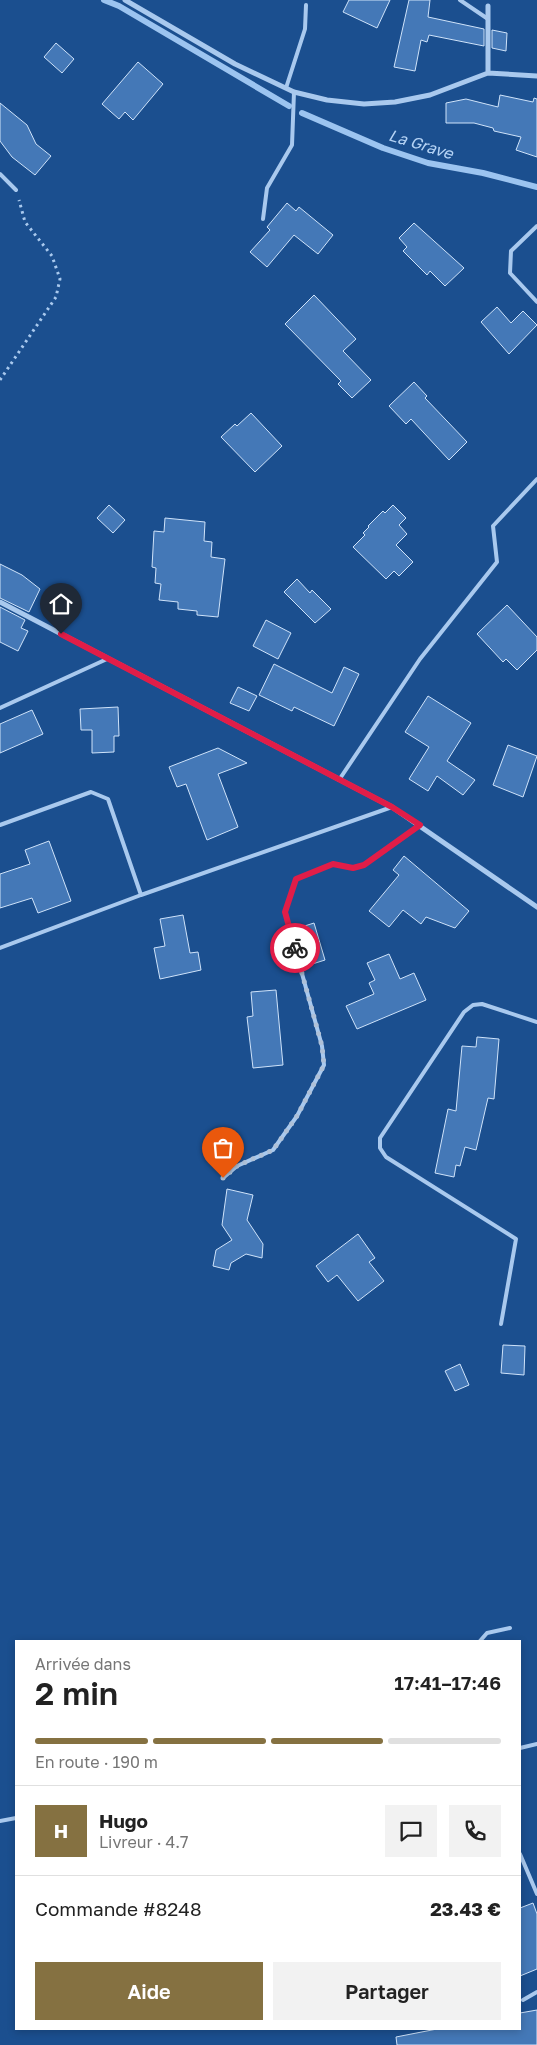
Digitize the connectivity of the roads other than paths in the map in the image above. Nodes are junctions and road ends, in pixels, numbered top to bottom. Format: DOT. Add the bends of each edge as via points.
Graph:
graph roads {
  1 [pos="124,0"];
  2 [pos="460,0"];
  3 [pos="306,5"];
  4 [pos="488,6"];
  5 [pos="488,19"];
  6 [pos="488,73"];
  7 [pos="537,76"];
  8 [pos="286,88"];
  9 [pos="294,92"];
  10 [pos="0,174"];
  11 [pos="16,190"];
  12 [pos="262,219"];
  13 [pos="537,226"];
  14 [pos="537,302"];
  15 [pos="537,479"];
  16 [pos="0,602"];
  17 [pos="107,659"];
  18 [pos="0,708"];
  19 [pos="339,780"];
  20 [pos="392,807"];
  21 [pos="0,825"];
  22 [pos="420,825"];
  23 [pos="141,895"];
  24 [pos="537,907"];
  25 [pos="0,948"];
  26 [pos="537,1022"];
  27 [pos="223,1178"];
  28 [pos="501,1324"];
  29 [pos="510,1628"];
  30 [pos="481,1640"];
  31 [pos="537,1744"];
  32 [pos="521,1748"];
  33 [pos="15,1818"];
  34 [pos="0,1820"];
  35 [pos="521,1856"];
  36 [pos="537,1894"];
  37 [pos="537,1992"];
  38 [pos="523,2000"];
  1 -- 8 [label="street" via="235,64"];
  2 -- 5 [label="lane"];
  3 -- 8 [label="lane" via="305,29"];
  4 -- 5 [label="street"];
  5 -- 6 [label="street"];
  6 -- 7 [label="street"];
  6 -- 9 [label="street" via="430,94 395,102 364,104"];
  8 -- 9 [label="street"];
  9 -- 12 [label="lane" via="292,145 267,188"];
  10 -- 11 [label="lane"];
  13 -- 14 [label="lane" via="511,251 510,273"];
  15 -- 19 [label="lane" via="493,526 497,562 420,659"];
  16 -- 17 [label="street"];
  17 -- 18 [label="lane"];
  17 -- 19 [label="street"];
  19 -- 20 [label="street"];
  20 -- 22 [label="street"];
  20 -- 23 [label="lane"];
  21 -- 23 [label="lane" via="91,792 108,799"];
  22 -- 24 [label="street"];
  22 -- 27 [label="lane" via="364,865 353,868 333,864 296,879 285,912 322,1046 324,1065 297,1116 273,1150 237,1166"];
  23 -- 25 [label="lane"];
  26 -- 28 [label="lane" via="482,1004 473,1005 464,1012 380,1138 380,1148 386,1157 516,1239"];
  29 -- 30 [label="lane" via="487,1632"];
  31 -- 32 [label="lane"];
  33 -- 34 [label="lane"];
  35 -- 36 [label="lane"];
  37 -- 38 [label="lane"];
}
